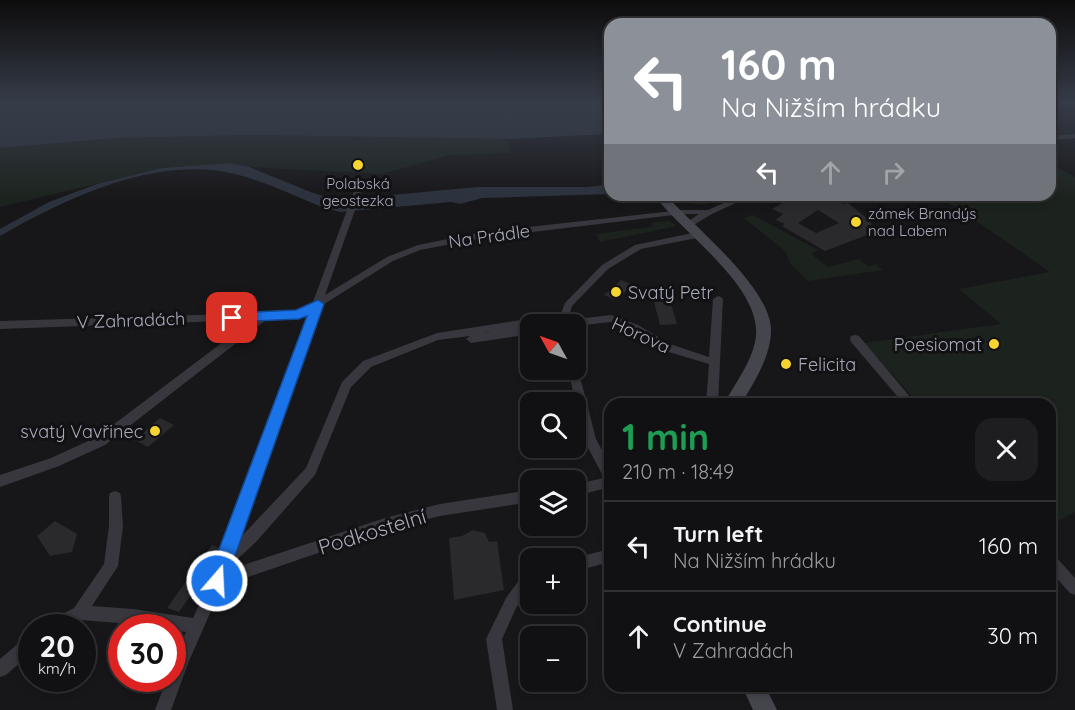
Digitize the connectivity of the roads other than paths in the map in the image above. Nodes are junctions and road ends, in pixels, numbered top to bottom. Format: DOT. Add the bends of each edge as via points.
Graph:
graph roads {
  1 [pos="1075,136"];
  2 [pos="1064,137"];
  3 [pos="1056,138"];
  4 [pos="1075,143"];
  5 [pos="357,192"];
  6 [pos="665,201"];
  7 [pos="735,201"];
  8 [pos="709,212"];
  9 [pos="675,214"];
  10 [pos="692,230"];
  11 [pos="718,298"];
  12 [pos="318,304"];
  13 [pos="565,314"];
  14 [pos="263,317"];
  15 [pos="586,321"];
  16 [pos="0,324"];
  17 [pos="520,324"];
  18 [pos="520,332"];
  19 [pos="471,339"];
  20 [pos="855,339"];
  21 [pos="714,362"];
  22 [pos="576,380"];
  23 [pos="712,398"];
  24 [pos="736,398"];
  25 [pos="906,398"];
  26 [pos="604,465"];
  27 [pos="0,481"];
  28 [pos="604,483"];
  29 [pos="586,488"];
  30 [pos="115,497"];
  31 [pos="520,498"];
  32 [pos="604,557"];
  33 [pos="223,562"];
  34 [pos="586,562"];
  35 [pos="1056,567"];
  36 [pos="217,581"];
  37 [pos="1075,588"];
  38 [pos="520,591"];
  39 [pos="79,613"];
  40 [pos="196,627"];
  41 [pos="18,653"];
  42 [pos="0,669"];
  43 [pos="756,692"];
  44 [pos="163,710"];
  45 [pos="505,710"];
  46 [pos="765,710"];
  1 -- 2 [label="street"];
  2 -- 3 [label="street"];
  2 -- 4 [label="street"];
  5 -- 12 [label="street"];
  6 -- 9 [label="main road"];
  7 -- 8 [label="street"];
  8 -- 9 [label="street, Na Prádle"];
  8 -- 10 [label="street"];
  9 -- 10 [label="main road"];
  9 -- 12 [label="street, Na Prádle" via="483,235 418,248 390,259"];
  10 -- 13 [label="street" via="638,247 605,267 567,305"];
  10 -- 24 [label="main road" via="746,288 764,323 750,374"];
  11 -- 21 [label="street"];
  12 -- 14 [label="street, Na Prádle" via="299,315"];
  12 -- 33 [label="street"];
  14 -- 16 [label="street, V Zahradách"];
  14 -- 27 [label="street" via="101,441"];
  15 -- 21 [label="street, Horova" via="611,318 666,347"];
  17 -- 33 [label="street, Horova" via="437,337 367,364 346,385 311,471"];
  18 -- 19 [label="street"];
  20 -- 25 [label="street"];
  21 -- 23 [label="street"];
  22 -- 26 [label="street" via="590,440"];
  28 -- 29 [label="street"];
  30 -- 39 [label="street" via="111,566"];
  31 -- 36 [label="street, Podkostelní" via="440,510 385,524"];
  32 -- 34 [label="street"];
  33 -- 36 [label="street"];
  35 -- 37 [label="street"];
  36 -- 40 [label="street"];
  38 -- 45 [label="street" via="494,639"];
  39 -- 40 [label="street" via="133,615"];
  40 -- 44 [label="street"];
  41 -- 42 [label="street"];
  43 -- 46 [label="main road"];
}
